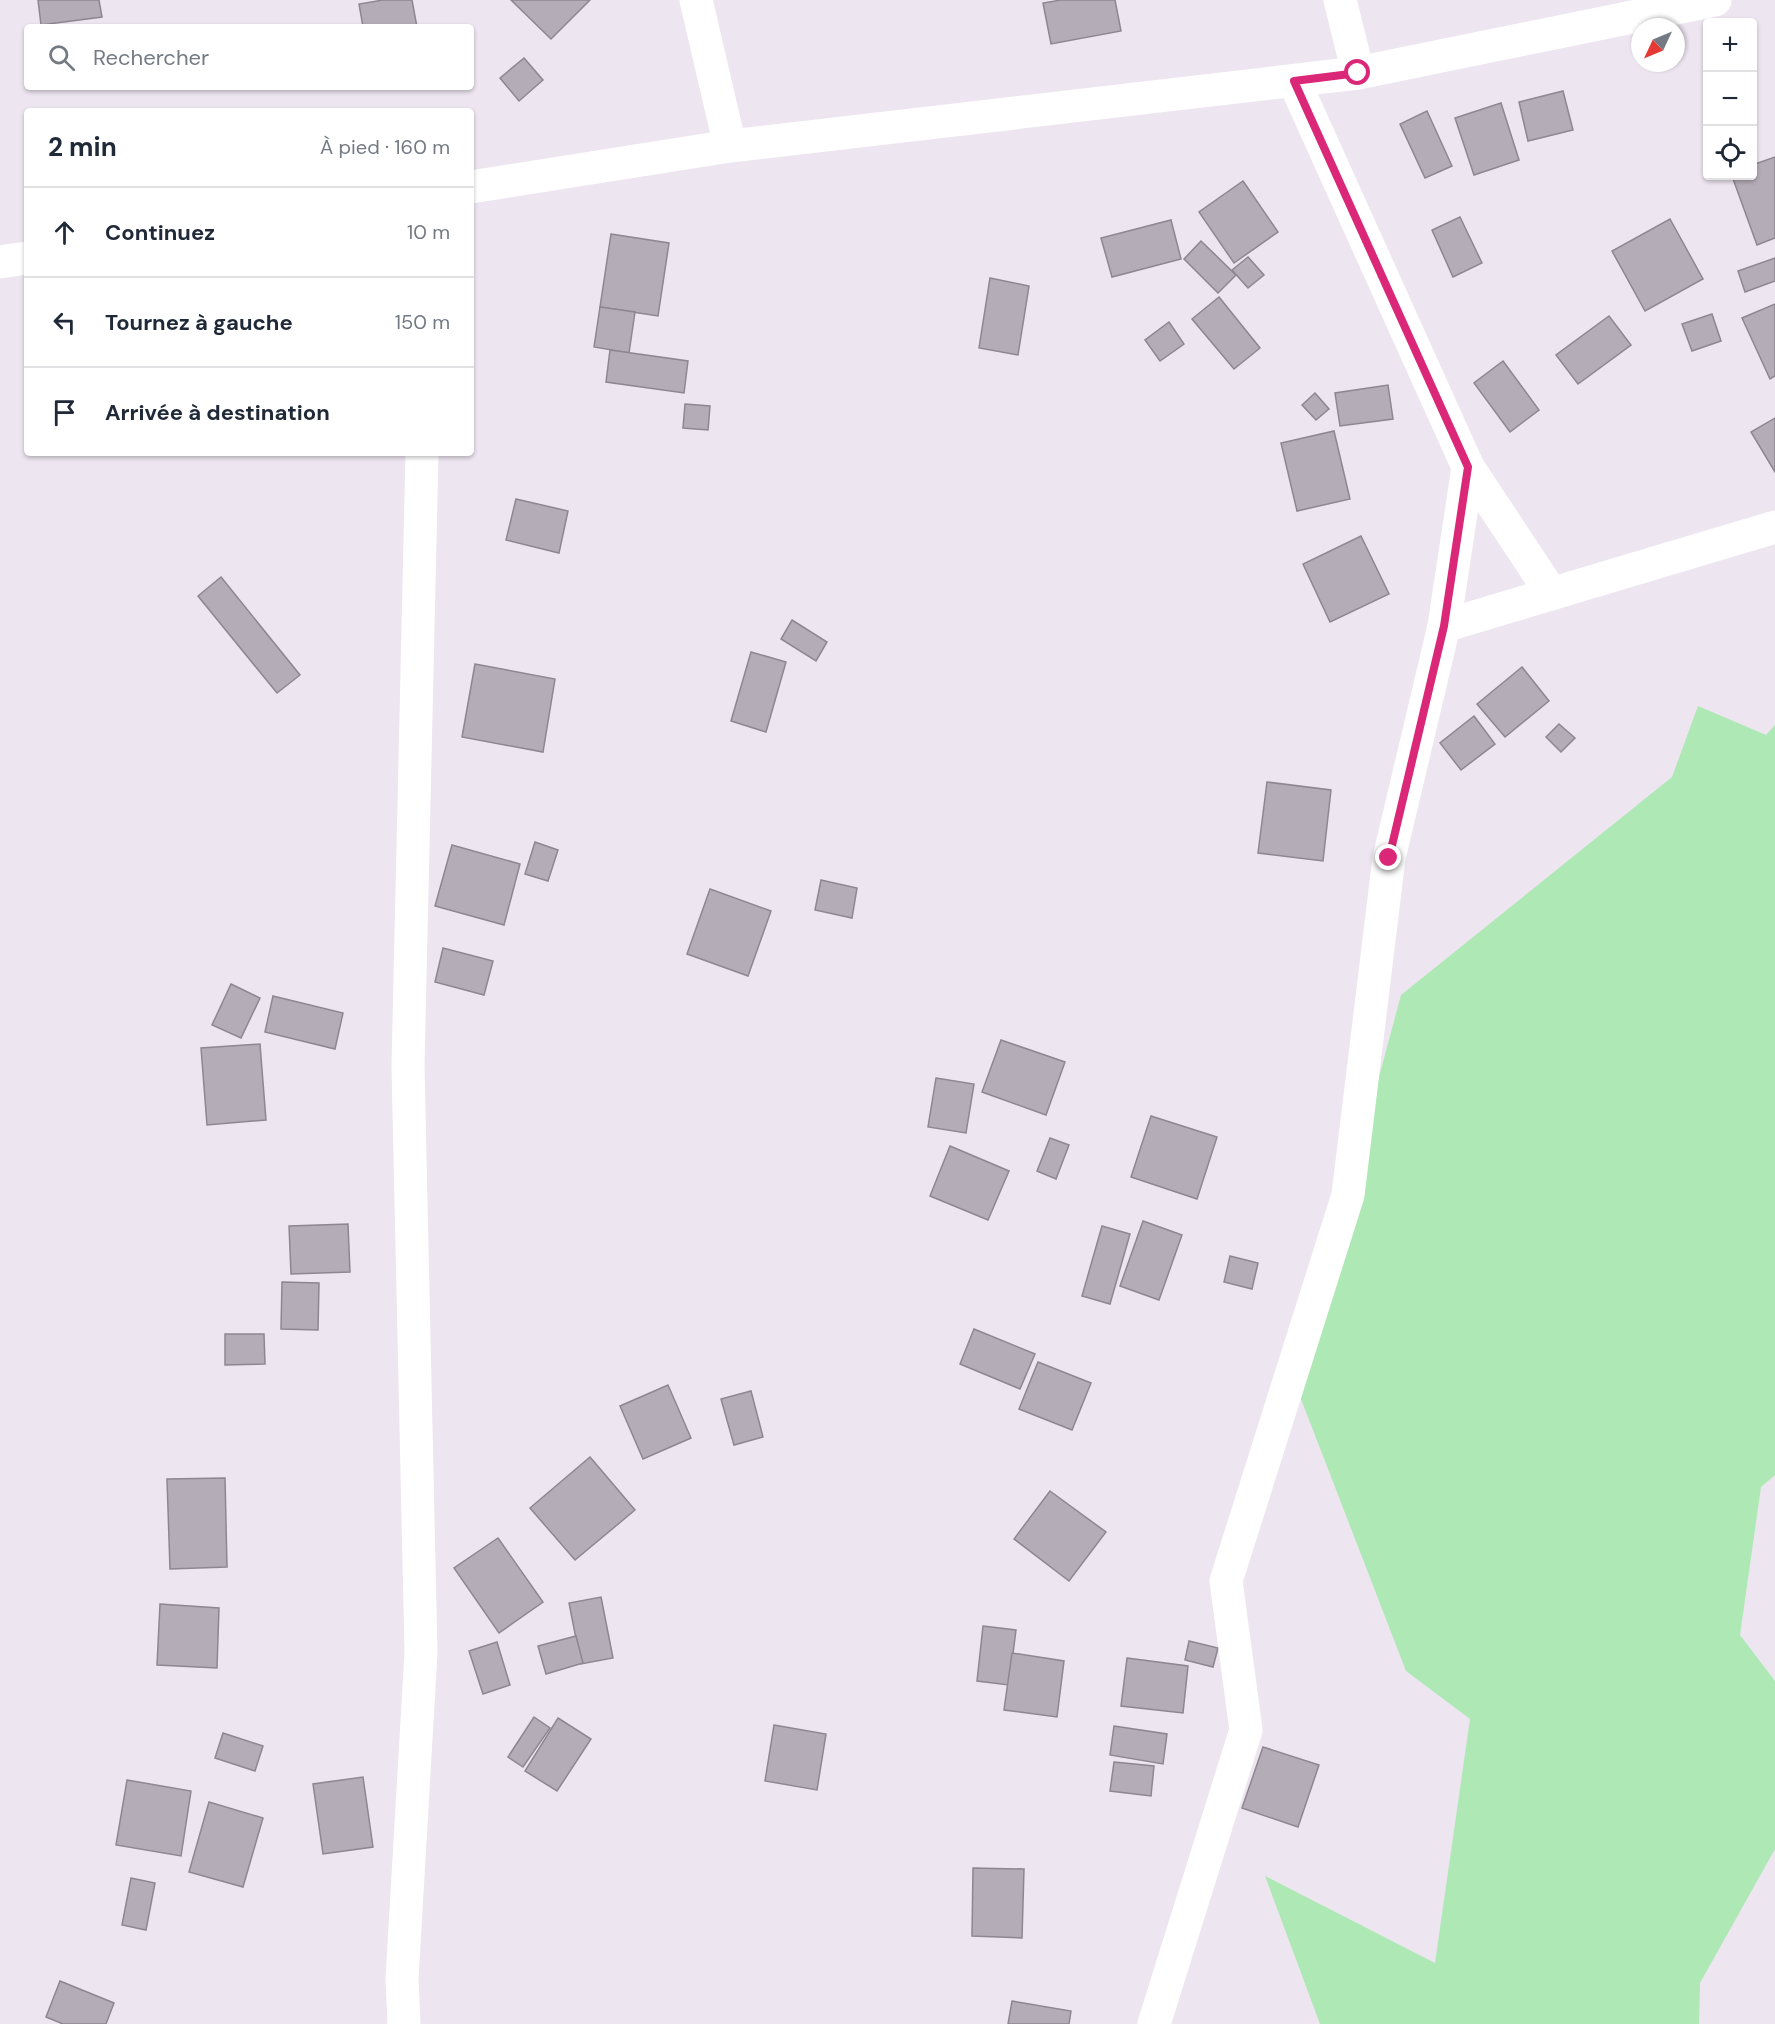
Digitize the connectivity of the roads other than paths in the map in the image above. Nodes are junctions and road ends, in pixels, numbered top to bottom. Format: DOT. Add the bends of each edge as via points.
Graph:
graph roads {
  1 [pos="696,0"];
  2 [pos="1340,0"];
  3 [pos="1715,0"];
  4 [pos="1358,73"];
  5 [pos="1294,81"];
  6 [pos="730,146"];
  7 [pos="474,187"];
  8 [pos="24,258"];
  9 [pos="0,262"];
  10 [pos="422,456"];
  11 [pos="1468,467"];
  12 [pos="1775,528"];
  13 [pos="1552,594"];
  14 [pos="1444,626"];
  15 [pos="404,2024"];
  16 [pos="1154,2024"];
  1 -- 6 [label="street"];
  2 -- 4 [label="street"];
  3 -- 4 [label="street"];
  4 -- 5 [label="street"];
  5 -- 6 [label="street"];
  5 -- 11 [label="street"];
  6 -- 7 [label="street"];
  8 -- 9 [label="street"];
  10 -- 15 [label="street" via="408,1066 421,1653 402,1979"];
  11 -- 13 [label="street"];
  11 -- 14 [label="street"];
  12 -- 13 [label="street"];
  13 -- 14 [label="street"];
  14 -- 16 [label="street" via="1389,858 1348,1196 1226,1581 1246,1730"];
}
